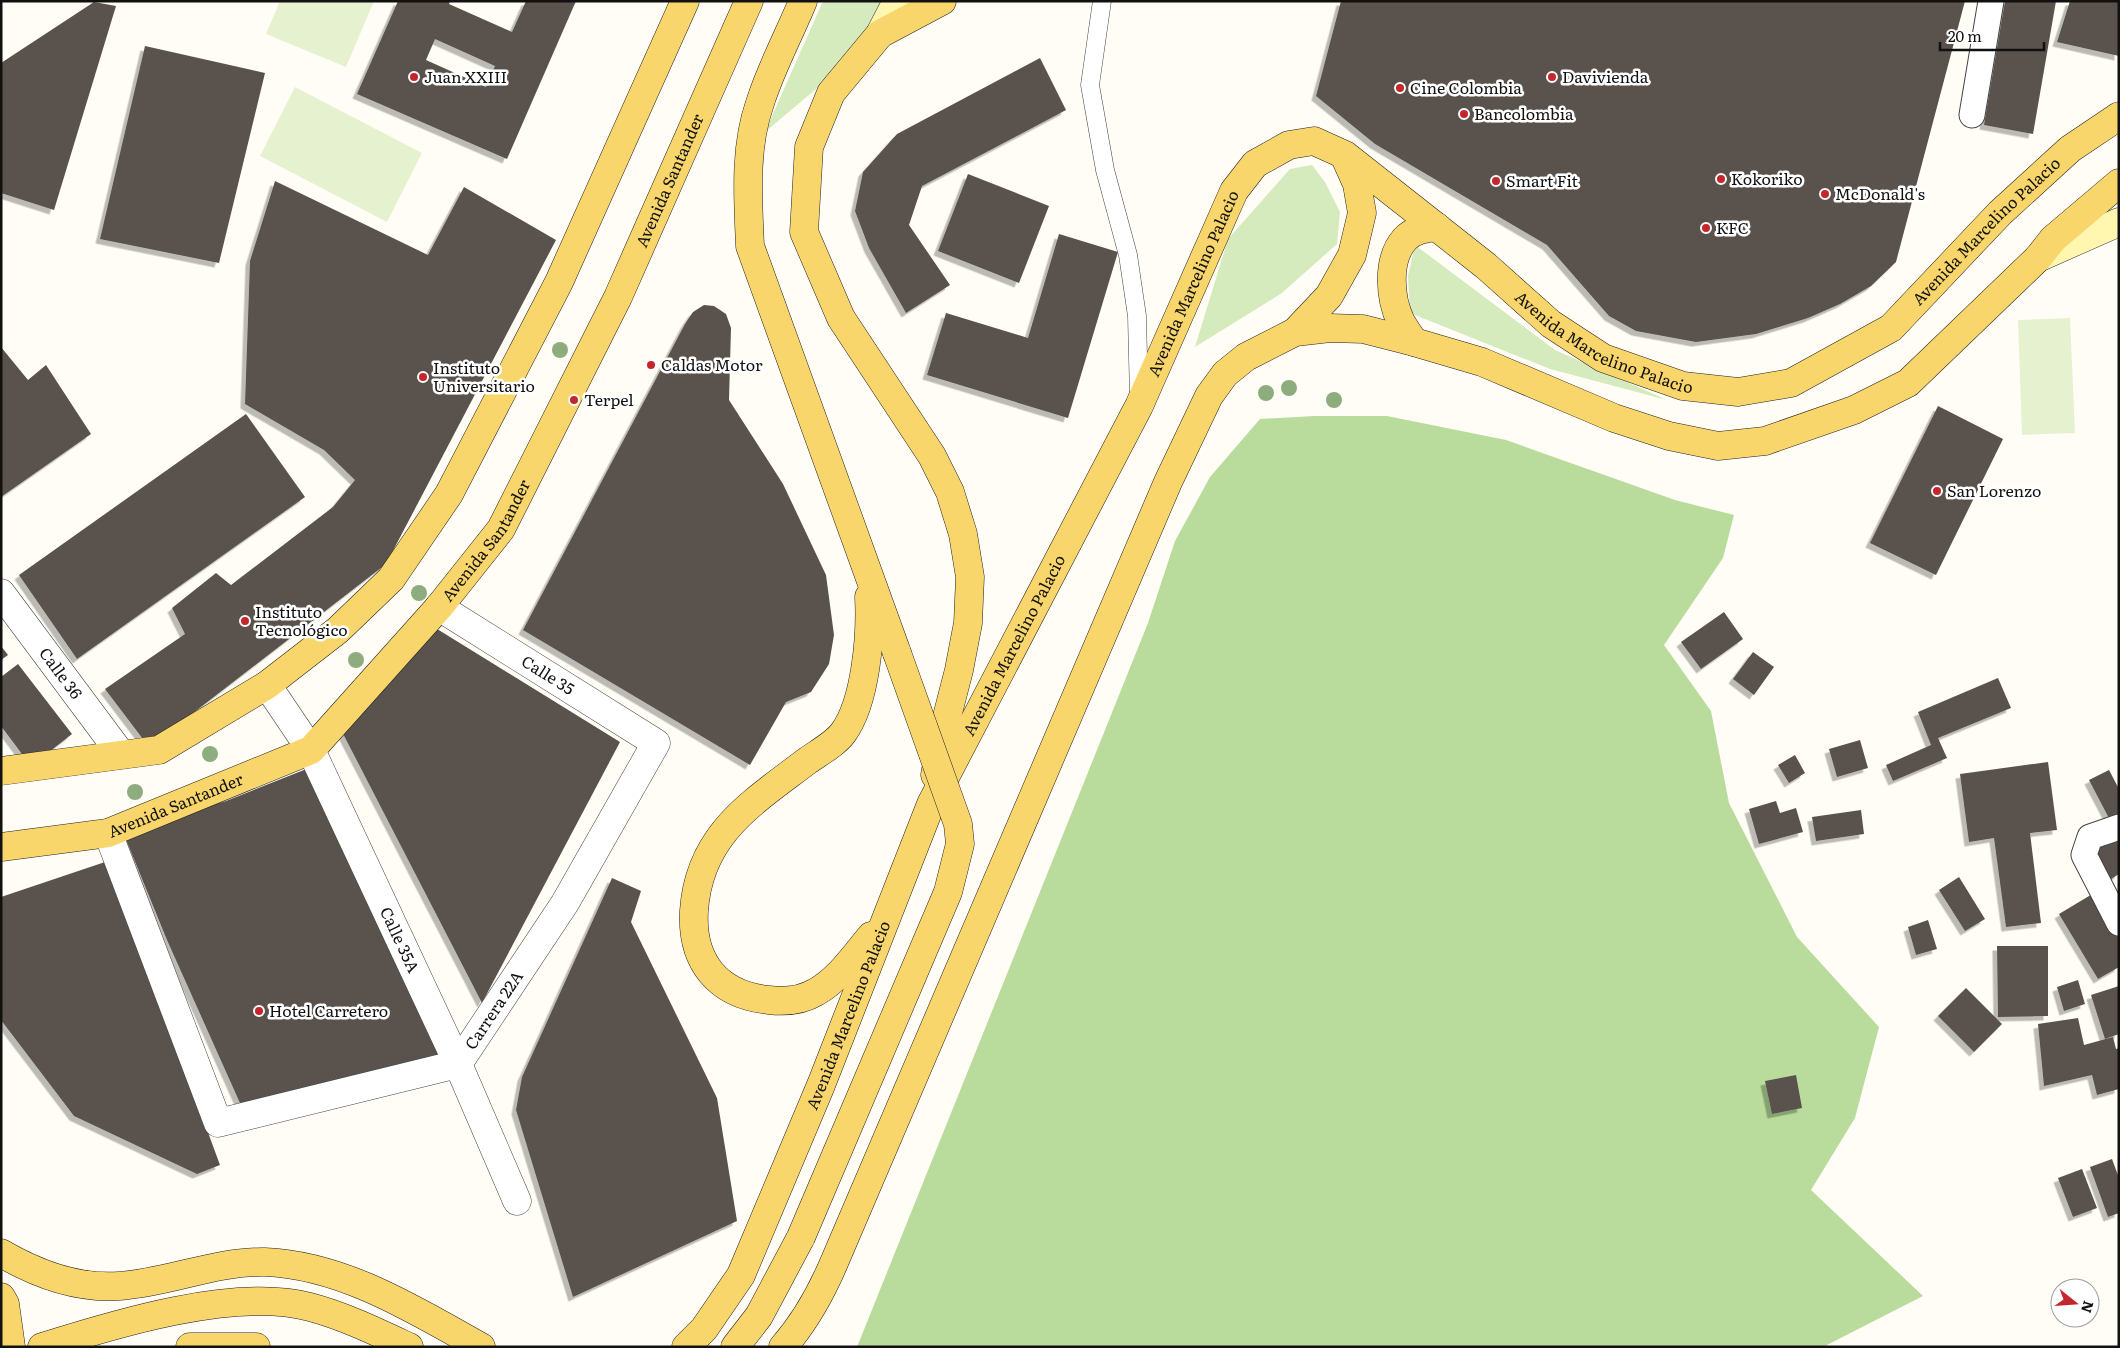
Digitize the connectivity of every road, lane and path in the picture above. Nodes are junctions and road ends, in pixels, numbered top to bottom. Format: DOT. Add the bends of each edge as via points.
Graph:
graph roads {
  1 [pos="685,1"];
  2 [pos="749,1"];
  3 [pos="803,1"];
  4 [pos="897,1"];
  5 [pos="942,1"];
  6 [pos="1102,1"];
  7 [pos="1991,1"];
  8 [pos="880,34"];
  9 [pos="1972,115"];
  10 [pos="2119,116"];
  11 [pos="1345,155"];
  12 [pos="2119,183"];
  13 [pos="2119,222"];
  14 [pos="1437,227"];
  15 [pos="2038,258"];
  16 [pos="1295,332"];
  17 [pos="1414,342"];
  18 [pos="1139,406"];
  19 [pos="868,579"];
  20 [pos="1,592"];
  21 [pos="439,607"];
  22 [pos="267,685"];
  23 [pos="656,743"];
  24 [pos="312,750"];
  25 [pos="121,754"];
  26 [pos="1,771"];
  27 [pos="931,804"];
  28 [pos="2119,827"];
  29 [pos="108,833"];
  30 [pos="1,847"];
  31 [pos="886,917"];
  32 [pos="2119,923"];
  33 [pos="458,1064"];
  34 [pos="517,1201"];
  35 [pos="1,1253"];
  36 [pos="1,1297"];
  37 [pos="250,1346"];
  38 [pos="11,1347"];
  39 [pos="42,1347"];
  40 [pos="190,1347"];
  41 [pos="256,1347"];
  42 [pos="409,1347"];
  43 [pos="481,1347"];
  44 [pos="686,1347"];
  45 [pos="735,1347"];
  46 [pos="783,1347"];
  1 -- 22 [label="main road" via="559,282 449,494 391,579 338,630"];
  2 -- 21 [label="main road, Avenida Santander" via="618,296 501,530"];
  3 -- 19 [label="main road" via="760,103 751,138 747,192 750,246"];
  4 -- 8 [label="main road"];
  5 -- 8 [label="main road"];
  6 -- 18 [label="lane" via="1090,85 1105,170 1128,255 1137,316"];
  7 -- 9 [label="street"];
  8 -- 27 [label="main road" via="831,93 809,147 804,232 841,318 932,456 950,492 963,534 970,577 968,623 942,736"];
  10 -- 14 [label="main road, Avenida Marcelino Palacio" via="2070,149 2000,213 1891,328 1791,383 1738,392 1683,386 1603,358 1551,324"];
  11 -- 14 [label="main road, Avenida Marcelino Palacio"];
  11 -- 16 [label="main road" via="1357,184 1362,213 1352,255 1329,296"];
  11 -- 18 [label="main road, Avenida Marcelino Palacio" via="1314,141 1289,145 1256,164 1234,190"];
  12 -- 15 [label="main road" via="2053,240"];
  13 -- 15 [label="main road"];
  14 -- 17 [label="main road" via="1416,232 1405,239 1394,263 1392,287 1397,310"];
  15 -- 17 [label="main road" via="1908,383 1854,410 1765,441 1718,446 1669,436 1614,418 1482,362"];
  16 -- 17 [label="main road" via="1363,329"];
  16 -- 46 [label="main road" via="1246,356 1225,374 1209,396 1168,482 817,1300"];
  18 -- 27 [label="main road, Avenida Marcelino Palacio"];
  19 -- 31 [label="main road" via="870,622 865,667 857,702 843,734 749,804 716,841 700,874 694,932 700,955 711,974 728,988 752,998 798,1001 817,992 838,975"];
  19 -- 45 [label="main road, bridge" via="958,824 960,844 948,892 801,1236 759,1316"];
  20 -- 25 [label="street, Calle 36"];
  21 -- 23 [label="street, Calle 35"];
  21 -- 24 [label="main road, Avenida Santander"];
  22 -- 24 [label="street, Calle 35A"];
  22 -- 25 [label="main road" via="159,750"];
  23 -- 33 [label="street, Carrera 22A" via="565,903"];
  24 -- 29 [label="main road, Avenida Santander"];
  24 -- 33 [label="street, Calle 35A"];
  25 -- 26 [label="main road"];
  27 -- 31 [label="main road, Avenida Marcelino Palacio"];
  28 -- 32 [label="street" via="2090,837 2084,855"];
  29 -- 30 [label="main road, Avenida Santander"];
  29 -- 33 [label="street, Carrera 22A" via="218,1123"];
  31 -- 44 [label="main road, Avenida Marcelino Palacio" via="821,1085 741,1275 704,1329"];
  33 -- 34 [label="street, Calle 35A"];
  35 -- 43 [label="main road" via="28,1269 62,1280 119,1286 211,1267 264,1262 304,1268 346,1280 392,1299"];
  36 -- 38 [label="main road" via="5,1304"];
  37 -- 40 [label="main road"];
  37 -- 41 [label="main road"];
  39 -- 42 [label="main road" via="158,1315 210,1305 273,1302 309,1306 367,1327"];
}
